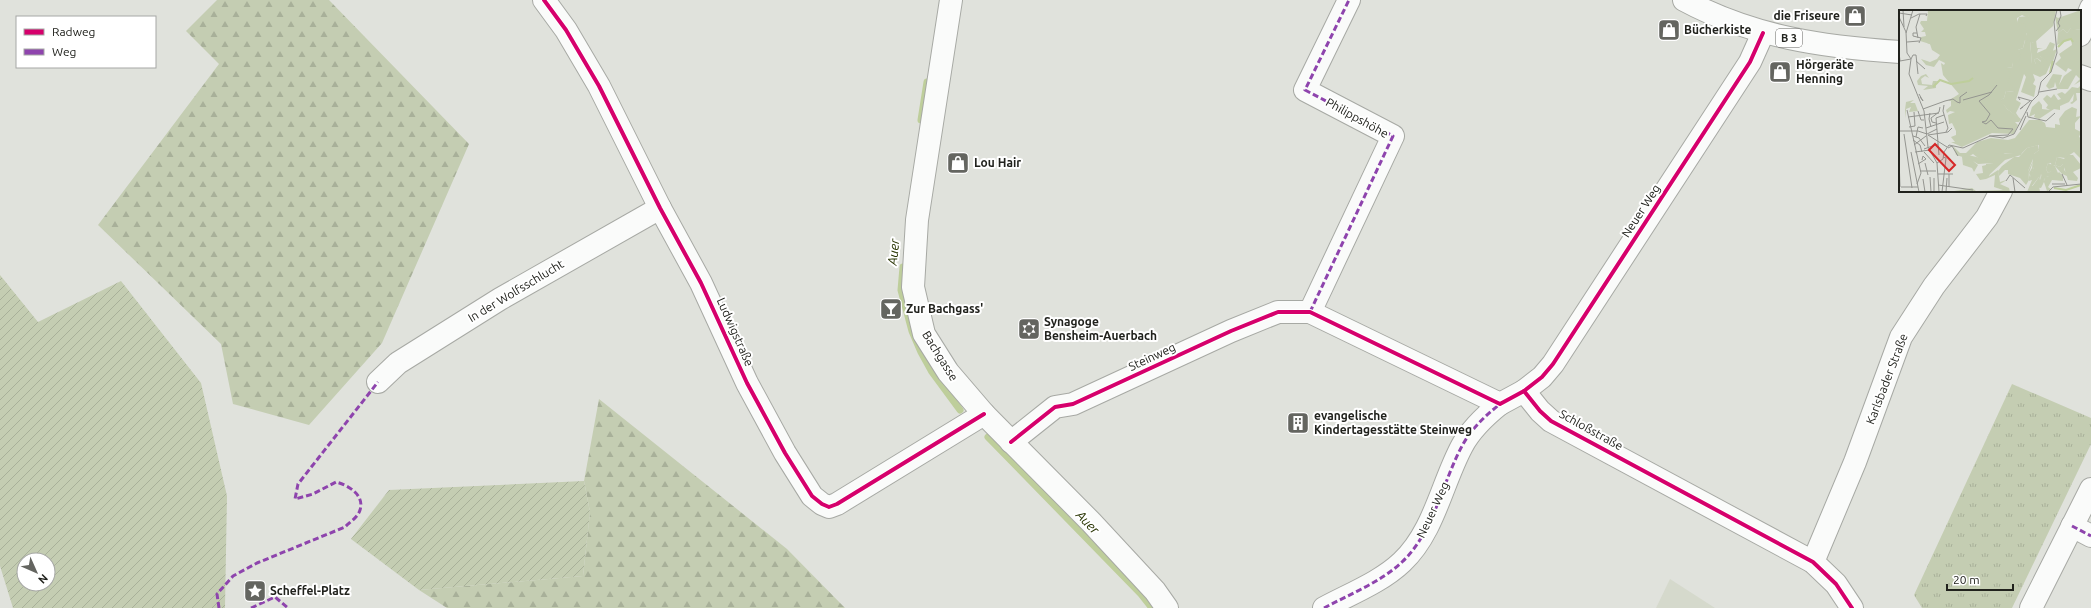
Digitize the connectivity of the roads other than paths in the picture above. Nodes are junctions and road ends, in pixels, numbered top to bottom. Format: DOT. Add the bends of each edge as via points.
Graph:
graph roads {
  1 [pos="544,0"];
  2 [pos="951,0"];
  3 [pos="1349,0"];
  4 [pos="1684,0"];
  5 [pos="2091,8"];
  6 [pos="1763,33"];
  7 [pos="2081,33"];
  8 [pos="1899,52"];
  9 [pos="2081,76"];
  10 [pos="2091,80"];
  11 [pos="2000,192"];
  12 [pos="660,208"];
  13 [pos="1310,312"];
  14 [pos="378,382"];
  15 [pos="1524,391"];
  16 [pos="1500,404"];
  17 [pos="984,414"];
  18 [pos="1012,442"];
  19 [pos="2091,489"];
  20 [pos="2072,526"];
  21 [pos="2091,536"];
  22 [pos="1813,562"];
  23 [pos="1167,608"];
  24 [pos="1324,608"];
  25 [pos="1852,608"];
  26 [pos="2031,608"];
  1 -- 12 [label="street, Ludwigstraße" via="566,30 599,86"];
  2 -- 17 [label="street, Bachgasse" via="917,220 913,287 924,334 948,372"];
  3 -- 13 [label="street, Philippshöhe" via="1305,90 1393,136"];
  4 -- 6 [label="street, B 3" via="1731,22"];
  5 -- 7 [label="street"];
  6 -- 8 [label="street, B 3" via="1850,49"];
  6 -- 15 [label="street, Neuer Weg" via="1750,62 1553,364 1542,377"];
  9 -- 10 [label="street"];
  11 -- 22 [label="street, Karlsbader Straße" via="1987,217 1934,286 1900,337 1855,462"];
  12 -- 14 [label="street, In der Wolfsschlucht" via="500,299 398,363"];
  12 -- 17 [label="street, Ludwigstraße" via="701,283 751,390 816,501 829,507 837,504"];
  13 -- 16 [label="street"];
  13 -- 18 [label="street, Steinweg" via="1278,312 1231,331 1073,404 1055,408"];
  15 -- 16 [label="street"];
  15 -- 22 [label="street, Schloßstraße" via="1552,421"];
  16 -- 24 [label="street, Neuer Weg" via="1477,424 1462,446 1422,536 1403,561 1388,574"];
  17 -- 18 [label="street, Bachgasse"];
  18 -- 23 [label="street, Bachgasse" via="1091,522 1155,591"];
  19 -- 20 [label="street"];
  20 -- 21 [label="street"];
  20 -- 26 [label="street"];
  22 -- 25 [label="street, Schloßstraße" via="1836,584"];
}
